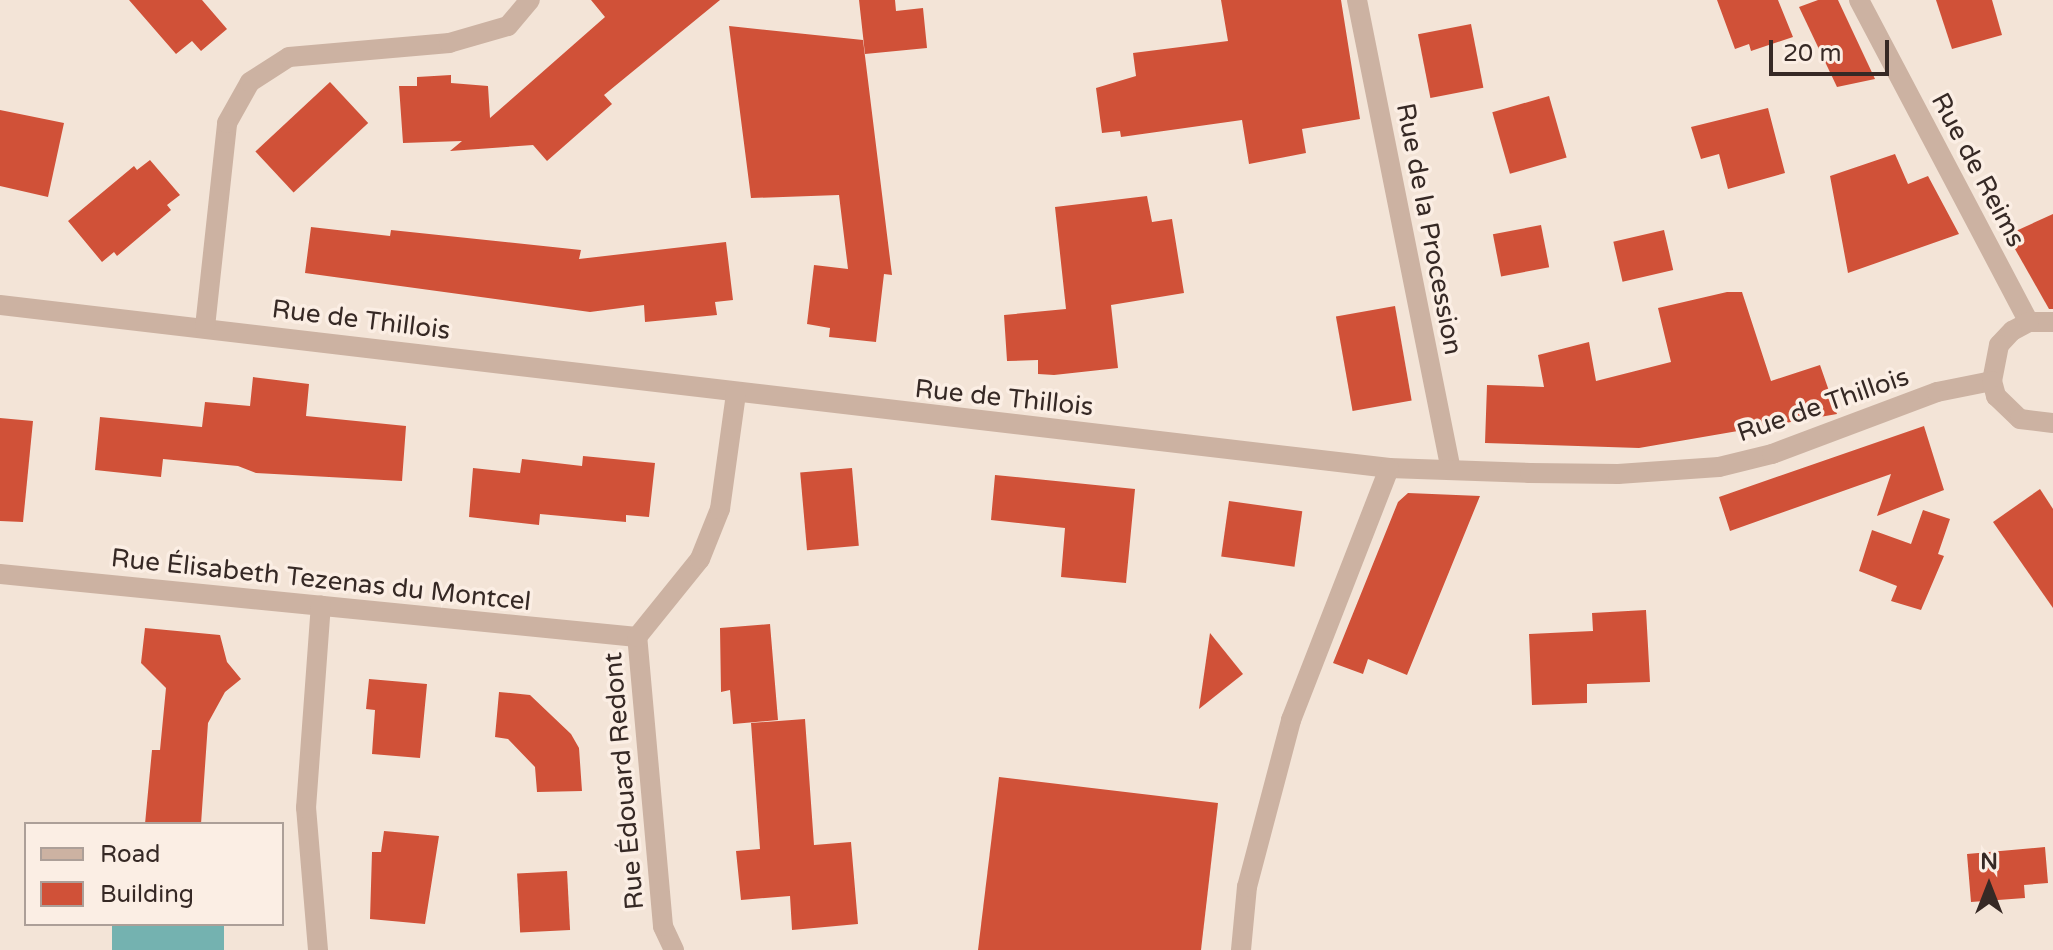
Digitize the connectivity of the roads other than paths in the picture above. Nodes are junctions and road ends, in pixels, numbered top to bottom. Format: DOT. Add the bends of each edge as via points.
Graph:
graph roads {
  1 [pos="530,0"];
  2 [pos="1357,0"];
  3 [pos="1859,0"];
  4 [pos="0,305"];
  5 [pos="2029,322"];
  6 [pos="2053,322"];
  7 [pos="205,327"];
  8 [pos="1992,381"];
  9 [pos="736,393"];
  10 [pos="2053,423"];
  11 [pos="1389,468"];
  12 [pos="1451,469"];
  13 [pos="0,574"];
  14 [pos="321,606"];
  15 [pos="637,637"];
  16 [pos="318,950"];
  17 [pos="674,950"];
  18 [pos="1241,950"];
  1 -- 7 [label="street" via="508,26 449,43 289,57 250,82 227,123"];
  2 -- 12 [label="street, Rue de la Procession"];
  3 -- 5 [label="street, Rue de Reims"];
  4 -- 7 [label="street, Rue de Thillois"];
  5 -- 6 [label="street"];
  5 -- 8 [label="street" via="1999,345"];
  7 -- 9 [label="street, Rue de Thillois"];
  8 -- 10 [label="street" via="1996,396 2020,419"];
  8 -- 12 [label="street, Rue de Thillois" via="1937,392 1772,454 1719,467 1618,474"];
  9 -- 11 [label="street, Rue de Thillois"];
  9 -- 15 [label="street, Rue Édouard Redont" via="720,509 700,559"];
  11 -- 12 [label="street, Rue de Thillois"];
  11 -- 18 [label="street" via="1291,720 1247,887"];
  13 -- 14 [label="street, Rue Élisabeth Tezenas du Montcel"];
  14 -- 15 [label="street, Rue Élisabeth Tezenas du Montcel"];
  14 -- 16 [label="street" via="306,808"];
  15 -- 17 [label="street, Rue Édouard Redont" via="663,926"];
}
